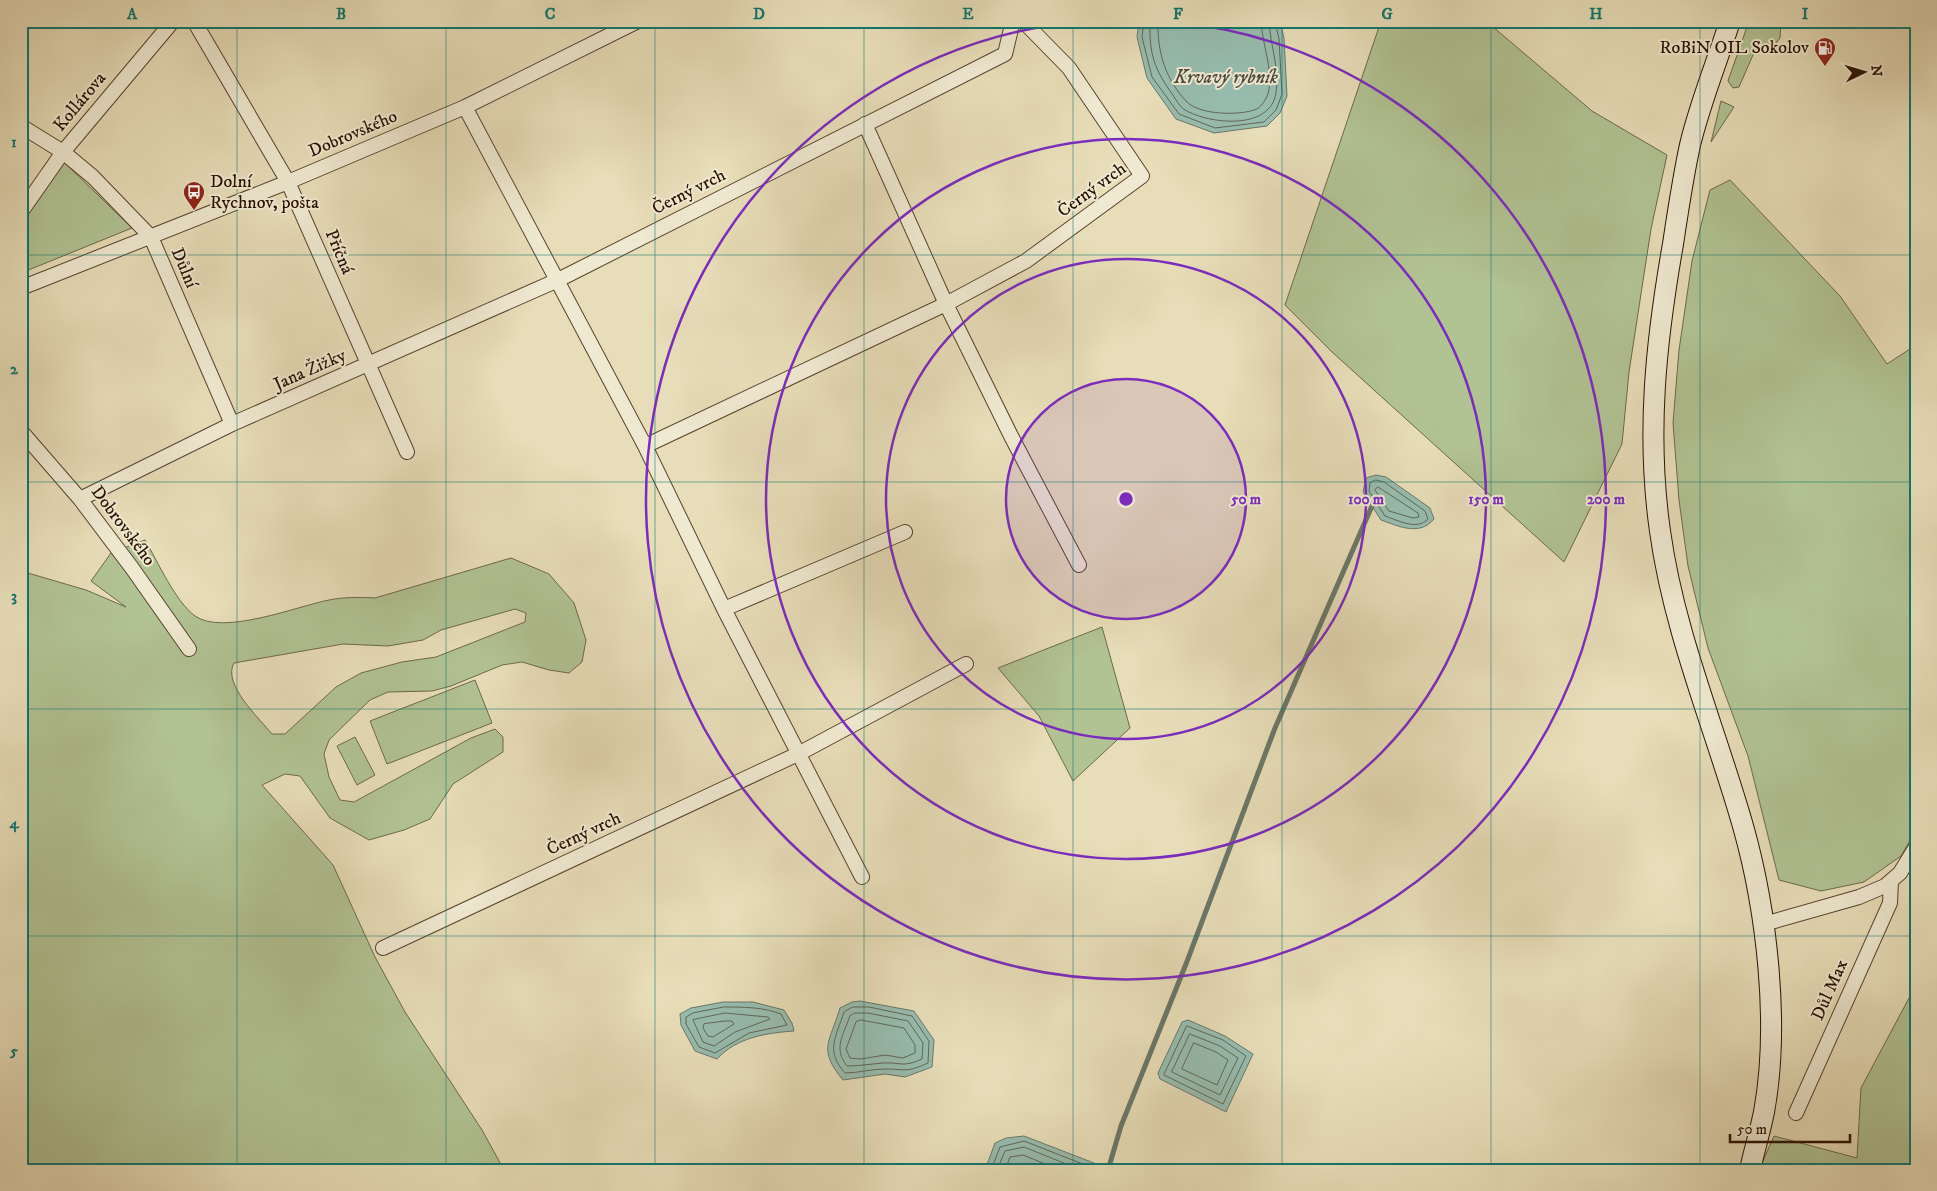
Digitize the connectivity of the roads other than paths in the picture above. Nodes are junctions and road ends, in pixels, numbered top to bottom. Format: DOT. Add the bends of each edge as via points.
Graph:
graph roads {
  1 [pos="173,21"];
  2 [pos="194,21"];
  3 [pos="638,21"];
  4 [pos="1013,21"];
  5 [pos="1022,21"];
  6 [pos="1730,21"];
  7 [pos="465,107"];
  8 [pos="865,124"];
  9 [pos="21,126"];
  10 [pos="63,152"];
  11 [pos="288,182"];
  12 [pos="21,212"];
  13 [pos="151,237"];
  14 [pos="558,280"];
  15 [pos="21,288"];
  16 [pos="946,304"];
  17 [pos="368,365"];
  18 [pos="232,424"];
  19 [pos="21,431"];
  20 [pos="645,446"];
  21 [pos="407,452"];
  22 [pos="80,499"];
  23 [pos="906,532"];
  24 [pos="1079,564"];
  25 [pos="724,608"];
  26 [pos="189,649"];
  27 [pos="966,664"];
  28 [pos="800,753"];
  29 [pos="1916,847"];
  30 [pos="862,877"];
  31 [pos="1891,881"];
  32 [pos="1764,924"];
  33 [pos="383,948"];
  34 [pos="1796,1113"];
  35 [pos="1750,1170"];
  1 -- 10 [label="street, Kollárova"];
  2 -- 11 [label="street, Příčná"];
  3 -- 7 [label="street, Dobrovského"];
  4 -- 8 [label="street, Černý vrch" via="1005,54"];
  5 -- 16 [label="street, Černý vrch" via="1068,68 1142,176 1026,261"];
  6 -- 32 [label="main road" via="1690,143 1659,325 1654,377 1654,477 1670,587 1743,826"];
  7 -- 11 [label="street, Dobrovského"];
  7 -- 14 [label="street"];
  8 -- 14 [label="street, Černý vrch"];
  8 -- 16 [label="street"];
  9 -- 10 [label="street, Důlní"];
  10 -- 12 [label="street, Kollárova"];
  10 -- 13 [label="street, Důlní"];
  11 -- 13 [label="street, Dobrovského"];
  11 -- 17 [label="street, Příčná"];
  13 -- 15 [label="street, Dobrovského"];
  13 -- 18 [label="street, Důlní"];
  14 -- 17 [label="street, Jana Žižky"];
  14 -- 20 [label="street"];
  16 -- 20 [label="street, Černý vrch"];
  16 -- 24 [label="street"];
  17 -- 18 [label="street, Jana Žižky"];
  17 -- 21 [label="street, Příčná"];
  18 -- 22 [label="street, Jana Žižky"];
  19 -- 22 [label="street, Dobrovského"];
  20 -- 25 [label="street"];
  22 -- 26 [label="street, Dobrovského"];
  23 -- 25 [label="street"];
  25 -- 28 [label="street"];
  27 -- 28 [label="street, Černý vrch"];
  28 -- 30 [label="street"];
  28 -- 33 [label="street, Černý vrch"];
  29 -- 31 [label="street" via="1906,865"];
  31 -- 32 [label="street" via="1873,892"];
  31 -- 34 [label="street, Důl Max" via="1890,903"];
  32 -- 35 [label="main road" via="1771,1027 1764,1111"];
}
